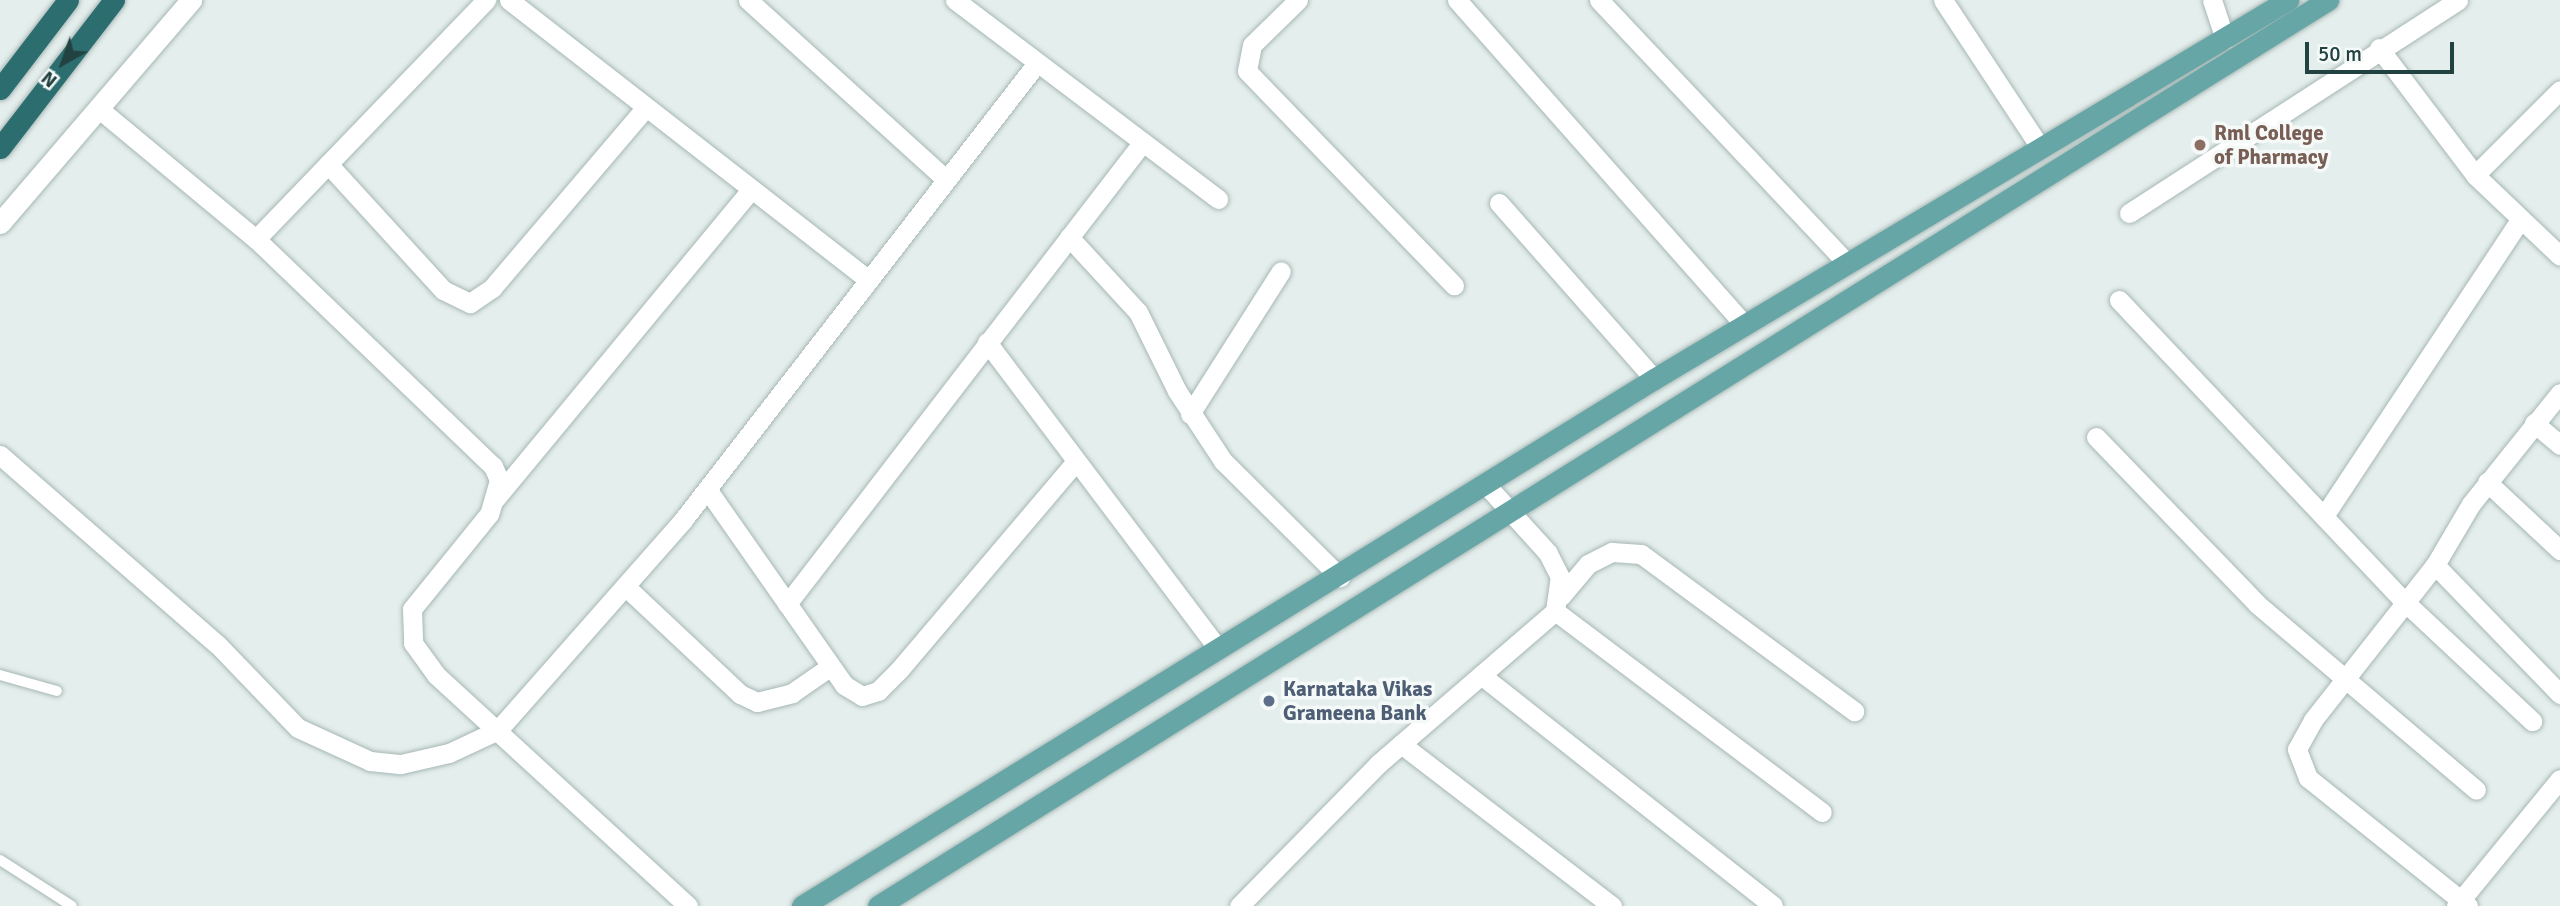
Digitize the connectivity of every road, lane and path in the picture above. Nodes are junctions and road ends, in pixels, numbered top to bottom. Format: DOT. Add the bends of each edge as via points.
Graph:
graph roads {
  1 [pos="68,0"];
  2 [pos="114,0"];
  3 [pos="191,0"];
  4 [pos="486,0"];
  5 [pos="509,0"];
  6 [pos="748,0"];
  7 [pos="955,0"];
  8 [pos="1298,0"];
  9 [pos="1457,0"];
  10 [pos="1599,0"];
  11 [pos="1943,0"];
  12 [pos="2212,0"];
  13 [pos="2288,0"];
  14 [pos="2328,0"];
  15 [pos="2458,0"];
  16 [pos="2225,39"];
  17 [pos="2379,48"];
  18 [pos="1037,63"];
  19 [pos="0,89"];
  20 [pos="2560,90"];
  21 [pos="97,108"];
  22 [pos="645,108"];
  23 [pos="1142,143"];
  24 [pos="2040,147"];
  25 [pos="0,148"];
  26 [pos="328,164"];
  27 [pos="2474,175"];
  28 [pos="944,178"];
  29 [pos="751,189"];
  30 [pos="1217,199"];
  31 [pos="1499,203"];
  32 [pos="2129,213"];
  33 [pos="0,223"];
  34 [pos="2518,223"];
  35 [pos="1069,237"];
  36 [pos="256,239"];
  37 [pos="2560,256"];
  38 [pos="1848,264"];
  39 [pos="1281,271"];
  40 [pos="868,279"];
  41 [pos="1454,285"];
  42 [pos="2119,300"];
  43 [pos="1745,325"];
  44 [pos="987,342"];
  45 [pos="1654,379"];
  46 [pos="2560,393"];
  47 [pos="1190,414"];
  48 [pos="2534,423"];
  49 [pos="2096,437"];
  50 [pos="2560,445"];
  51 [pos="0,455"];
  52 [pos="1074,464"];
  53 [pos="2487,482"];
  54 [pos="1487,486"];
  55 [pos="707,489"];
  56 [pos="494,500"];
  57 [pos="1509,510"];
  58 [pos="2324,516"];
  59 [pos="2560,550"];
  60 [pos="2435,565"];
  61 [pos="1340,576"];
  62 [pos="625,586"];
  63 [pos="1558,603"];
  64 [pos="2406,603"];
  65 [pos="787,604"];
  66 [pos="1218,648"];
  67 [pos="831,666"];
  68 [pos="0,675"];
  69 [pos="1481,675"];
  70 [pos="2344,681"];
  71 [pos="57,691"];
  72 [pos="2560,694"];
  73 [pos="1854,711"];
  74 [pos="2532,721"];
  75 [pos="498,730"];
  76 [pos="1401,744"];
  77 [pos="2560,779"];
  78 [pos="2476,790"];
  79 [pos="1822,812"];
  80 [pos="0,860"];
  81 [pos="2462,904"];
  82 [pos="1242,905"];
  83 [pos="72,906"];
  84 [pos="688,906"];
  85 [pos="802,906"];
  86 [pos="878,906"];
  87 [pos="1612,906"];
  88 [pos="1773,906"];
  1 -- 19 [label="highway"];
  2 -- 25 [label="highway"];
  3 -- 21 [label="street"];
  4 -- 26 [label="street"];
  5 -- 22 [label="street"];
  6 -- 28 [label="street"];
  7 -- 18 [label="street"];
  8 -- 41 [label="street" via="1252,45 1247,71"];
  9 -- 43 [label="street"];
  10 -- 38 [label="street"];
  11 -- 24 [label="street"];
  12 -- 16 [label="street"];
  13 -- 16 [label="main road"];
  14 -- 57 [label="main road"];
  15 -- 17 [label="street"];
  16 -- 24 [label="main road"];
  17 -- 27 [label="street"];
  17 -- 32 [label="street"];
  18 -- 23 [label="street"];
  18 -- 28 [label="street"];
  20 -- 27 [label="street"];
  21 -- 33 [label="street"];
  21 -- 36 [label="street"];
  22 -- 26 [label="street" via="492,288 470,303 443,289"];
  22 -- 29 [label="street"];
  23 -- 30 [label="street"];
  23 -- 35 [label="street"];
  24 -- 38 [label="main road"];
  26 -- 36 [label="street"];
  27 -- 34 [label="street"];
  28 -- 40 [label="street"];
  29 -- 40 [label="street"];
  29 -- 56 [label="street"];
  31 -- 45 [label="street"];
  34 -- 37 [label="street"];
  34 -- 58 [label="street"];
  35 -- 44 [label="street"];
  35 -- 47 [label="street" via="1138,312"];
  36 -- 56 [label="street" via="478,447 499,480"];
  38 -- 43 [label="main road"];
  39 -- 47 [label="street"];
  40 -- 55 [label="street"];
  42 -- 58 [label="street"];
  43 -- 45 [label="main road"];
  44 -- 52 [label="street"];
  44 -- 65 [label="street"];
  45 -- 54 [label="main road"];
  46 -- 48 [label="street"];
  47 -- 61 [label="street" via="1259,502"];
  48 -- 50 [label="street"];
  48 -- 53 [label="street"];
  49 -- 70 [label="street" via="2257,604"];
  51 -- 75 [label="street" via="218,645 280,714 323,743 370,761 401,764 449,753"];
  52 -- 66 [label="street"];
  52 -- 67 [label="street" via="878,691 862,696"];
  53 -- 59 [label="street"];
  53 -- 60 [label="street"];
  54 -- 57 [label="street"];
  54 -- 61 [label="main road"];
  55 -- 62 [label="street"];
  55 -- 65 [label="street"];
  56 -- 75 [label="street" via="478,532 412,609 408,626 420,657"];
  57 -- 63 [label="street" via="1548,553"];
  57 -- 86 [label="main road"];
  58 -- 64 [label="street"];
  60 -- 64 [label="street"];
  60 -- 72 [label="street"];
  61 -- 66 [label="main road"];
  62 -- 67 [label="street" via="740,694 757,702 792,693"];
  62 -- 75 [label="street"];
  63 -- 69 [label="street"];
  63 -- 73 [label="street" via="1600,558 1628,549 1641,554"];
  63 -- 79 [label="street"];
  64 -- 70 [label="street"];
  64 -- 74 [label="street"];
  65 -- 67 [label="street"];
  66 -- 85 [label="main road"];
  68 -- 71 [label="lane"];
  69 -- 76 [label="street"];
  69 -- 88 [label="street"];
  70 -- 78 [label="street"];
  70 -- 81 [label="street" via="2301,737 2300,764 2323,792"];
  75 -- 84 [label="street"];
  76 -- 82 [label="street"];
  76 -- 87 [label="street"];
  77 -- 81 [label="street"];
  80 -- 83 [label="lane"];
}
